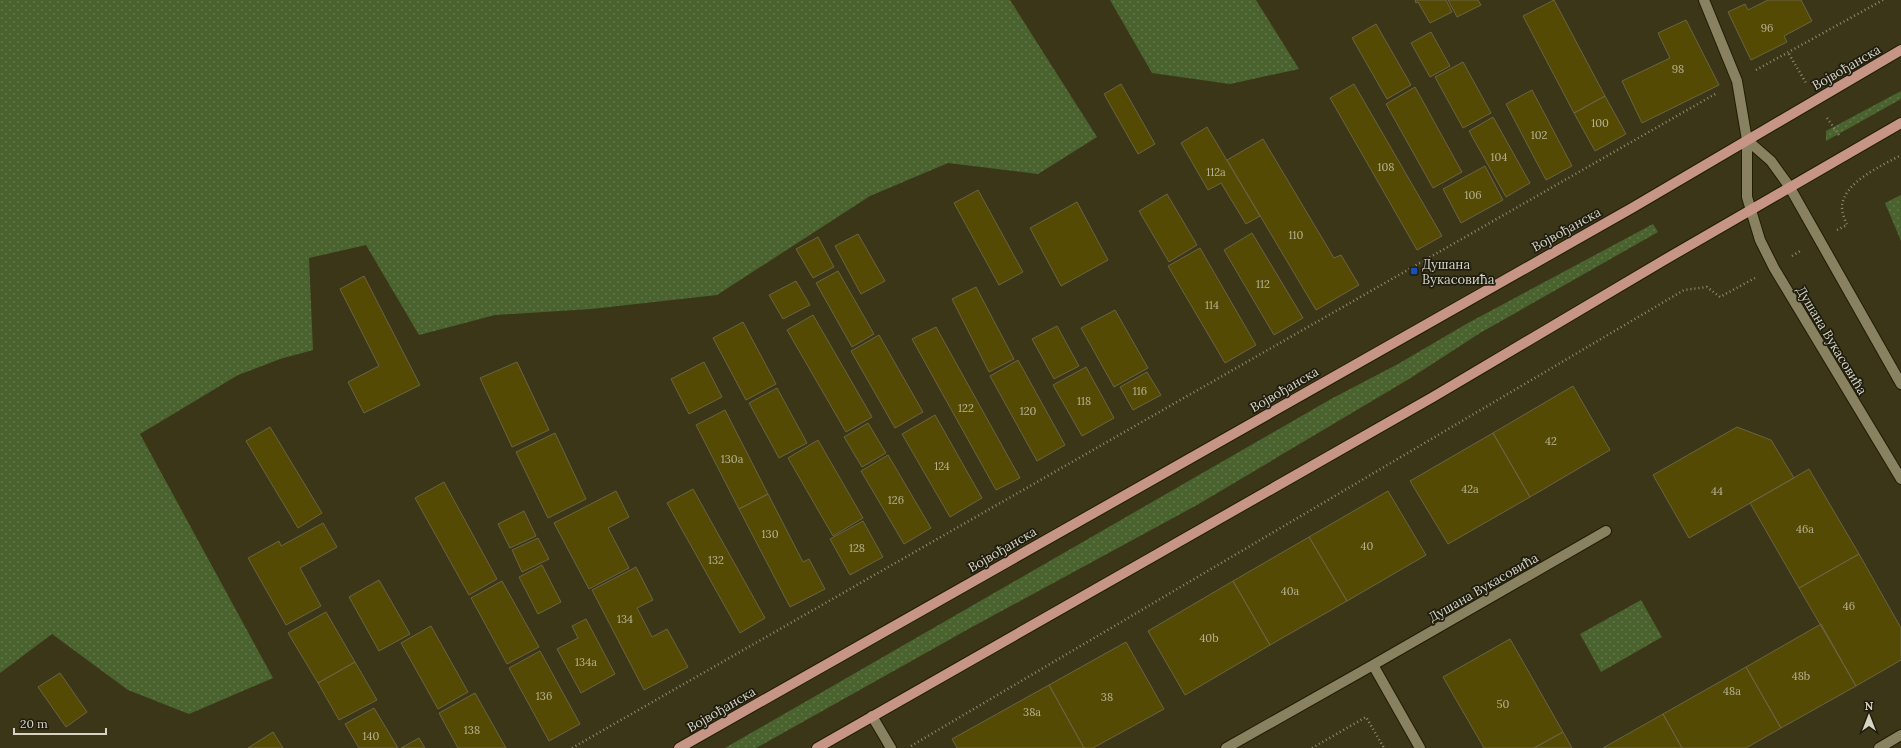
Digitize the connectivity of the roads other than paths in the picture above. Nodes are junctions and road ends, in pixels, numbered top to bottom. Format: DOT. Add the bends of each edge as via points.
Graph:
graph roads {
  1 [pos="1704,0"];
  2 [pos="1901,50"];
  3 [pos="1901,123"];
  4 [pos="1747,140"];
  5 [pos="1789,186"];
  6 [pos="1750,210"];
  7 [pos="1901,384"];
  8 [pos="1901,479"];
  9 [pos="1606,531"];
  10 [pos="1373,665"];
  11 [pos="872,716"];
  12 [pos="1901,735"];
  13 [pos="679,748"];
  14 [pos="817,748"];
  15 [pos="891,748"];
  16 [pos="1226,748"];
  17 [pos="1420,748"];
  18 [pos="1879,748"];
  1 -- 4 [label="street" via="1737,81"];
  2 -- 4 [label="main road, Војвођанска"];
  3 -- 5 [label="main road"];
  4 -- 5 [label="street" via="1771,161"];
  4 -- 6 [label="street, Душана Вукасовића" via="1747,197"];
  4 -- 13 [label="main road, Војвођанска"];
  5 -- 6 [label="main road"];
  5 -- 7 [label="street"];
  6 -- 8 [label="street, Душана Вукасовића" via="1760,240 1774,268"];
  6 -- 11 [label="main road" via="1426,401"];
  9 -- 10 [label="street, Душана Вукасовића"];
  10 -- 16 [label="street, Душана Вукасовића"];
  10 -- 17 [label="street"];
  11 -- 14 [label="main road"];
  11 -- 15 [label="street"];
  12 -- 18 [label="street"];
}
